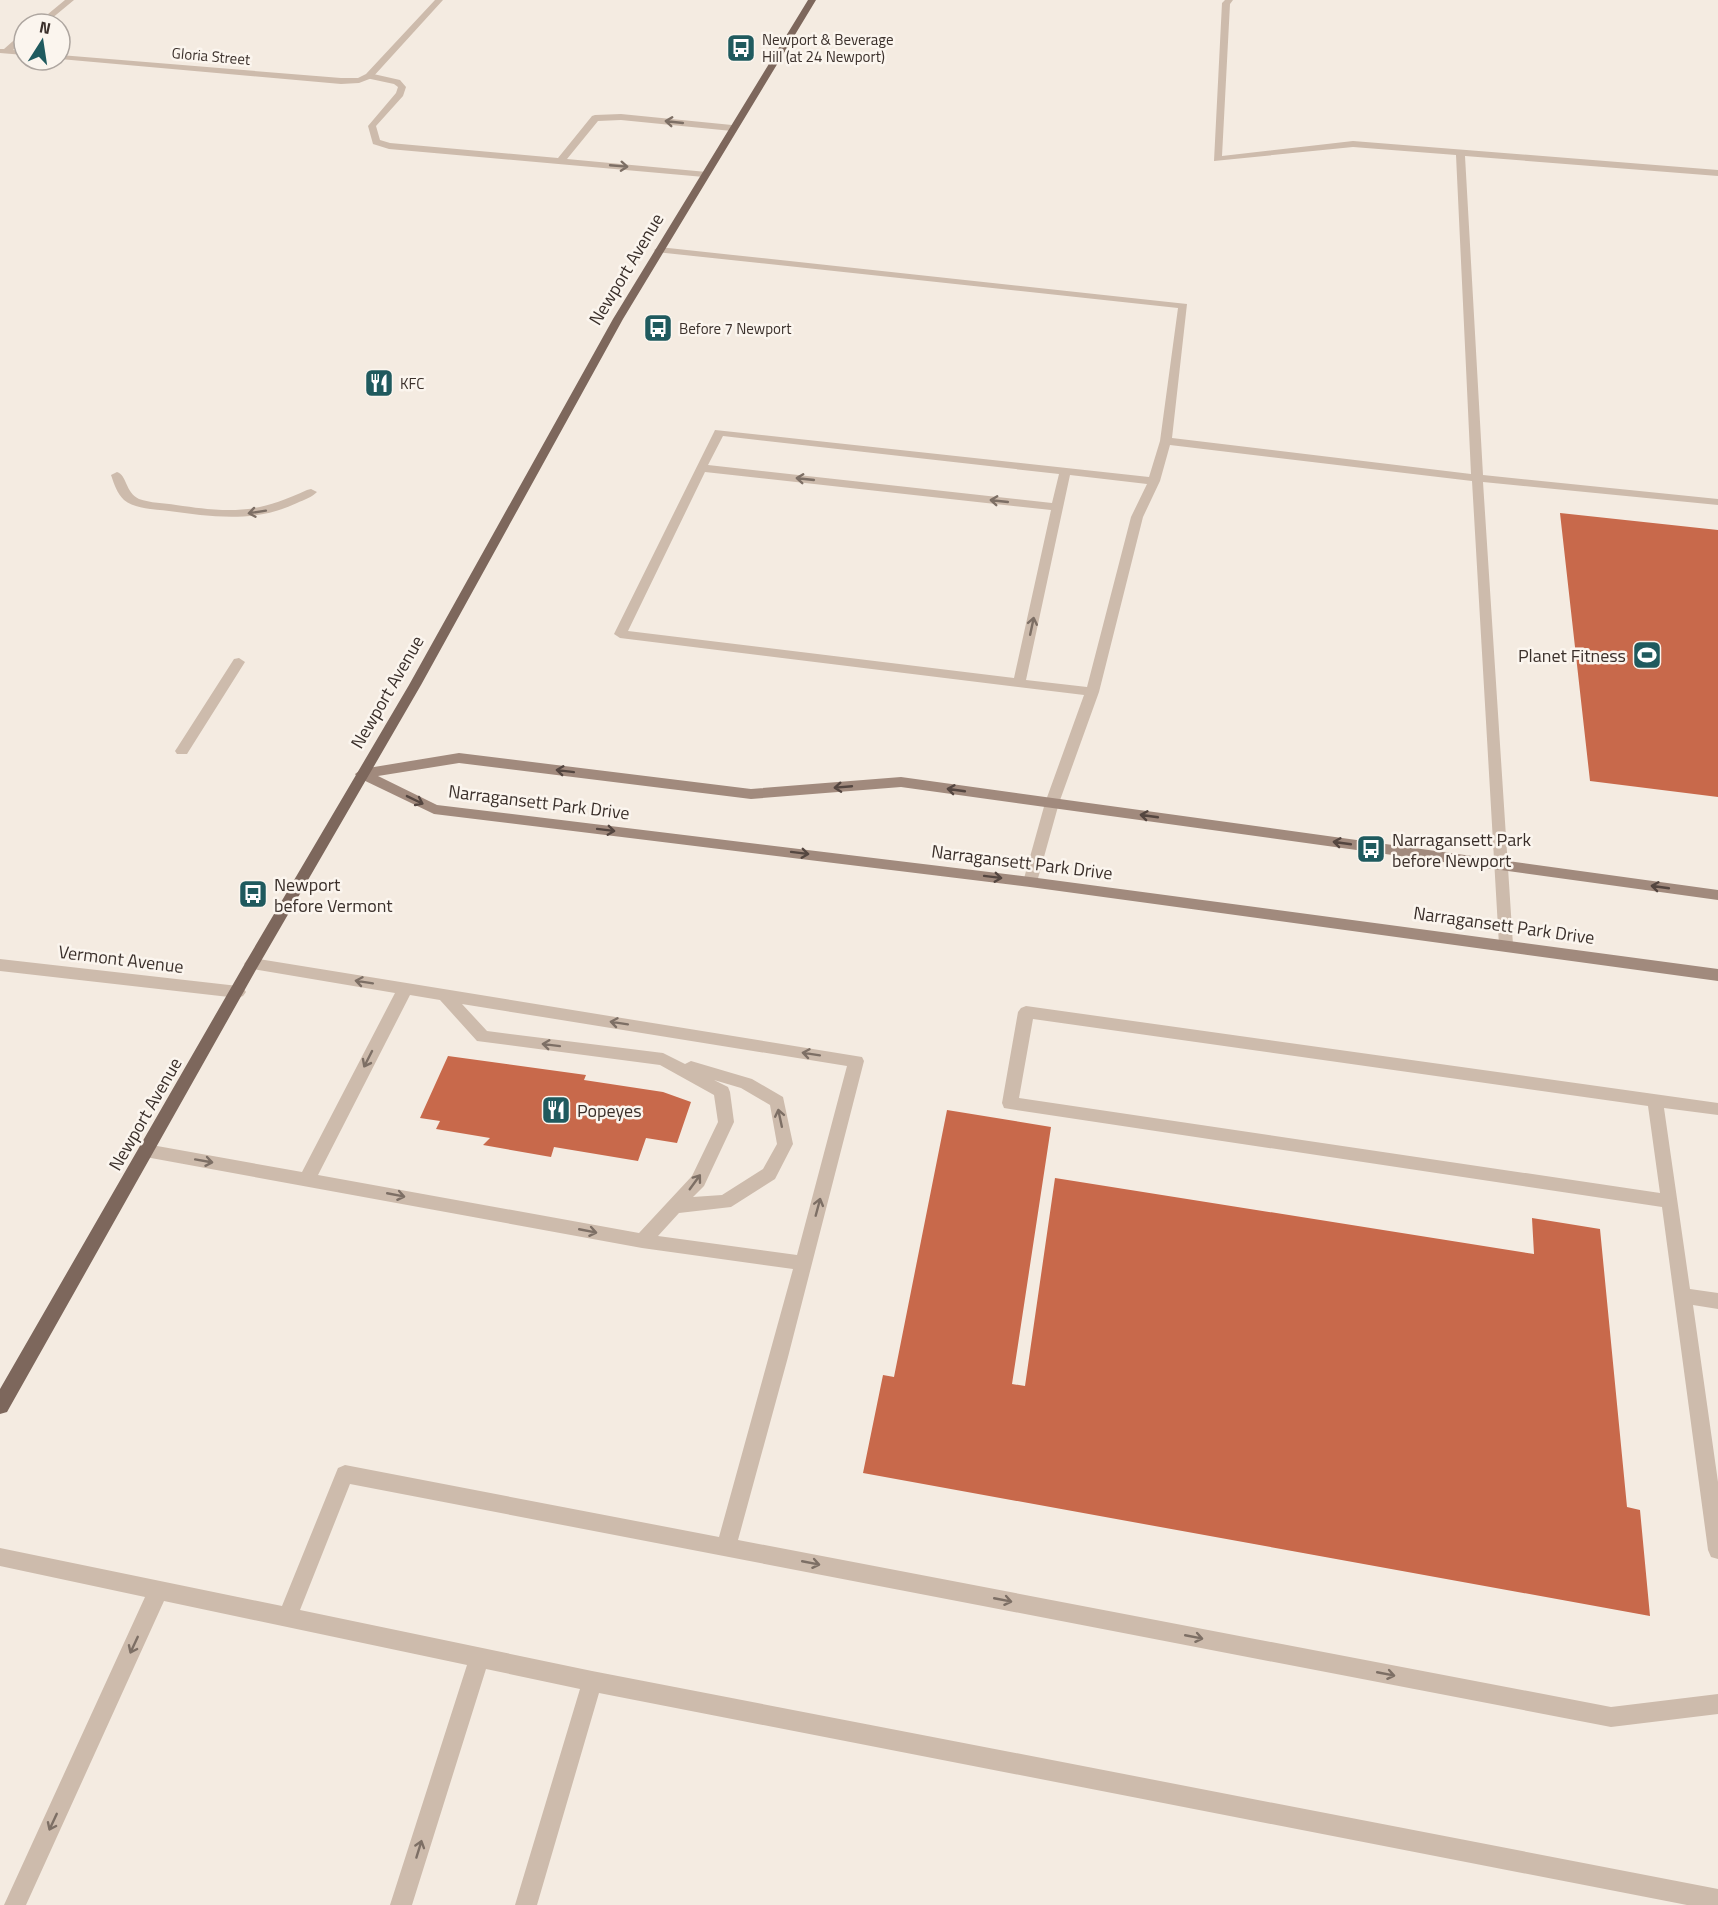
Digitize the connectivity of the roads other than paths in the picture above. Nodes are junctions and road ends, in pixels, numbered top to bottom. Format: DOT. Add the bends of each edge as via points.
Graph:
graph roads {
  1 [pos="70,0"];
  2 [pos="439,0"];
  3 [pos="812,0"];
  4 [pos="1229,0"];
  5 [pos="55,12"];
  6 [pos="72,58"];
  7 [pos="369,76"];
  8 [pos="732,128"];
  9 [pos="1460,153"];
  10 [pos="561,160"];
  11 [pos="1718,173"];
  12 [pos="704,174"];
  13 [pos="659,250"];
  14 [pos="1166,441"];
  15 [pos="701,468"];
  16 [pos="1065,471"];
  17 [pos="117,475"];
  18 [pos="1479,478"];
  19 [pos="1154,480"];
  20 [pos="311,492"];
  21 [pos="1718,502"];
  22 [pos="1057,507"];
  23 [pos="239,662"];
  24 [pos="1019,684"];
  25 [pos="1092,692"];
  26 [pos="182,751"];
  27 [pos="362,774"];
  28 [pos="1052,803"];
  29 [pos="1500,864"];
  30 [pos="1030,882"];
  31 [pos="1718,895"];
  32 [pos="1506,945"];
  33 [pos="0,964"];
  34 [pos="252,964"];
  35 [pos="1718,975"];
  36 [pos="405,989"];
  37 [pos="238,992"];
  38 [pos="445,995"];
  39 [pos="663,1059"];
  40 [pos="1655,1100"];
  41 [pos="1718,1109"];
  42 [pos="146,1151"];
  43 [pos="308,1178"];
  44 [pos="1669,1201"];
  45 [pos="675,1206"];
  46 [pos="642,1241"];
  47 [pos="803,1263"];
  48 [pos="1683,1296"];
  49 [pos="1718,1301"];
  50 [pos="0,1406"];
  51 [pos="1715,1511"];
  52 [pos="726,1548"];
  53 [pos="1718,1550"];
  54 [pos="0,1557"];
  55 [pos="158,1591"];
  56 [pos="287,1618"];
  57 [pos="479,1658"];
  58 [pos="592,1681"];
  59 [pos="1718,1704"];
  60 [pos="1718,1900"];
  61 [pos="15,1905"];
  62 [pos="401,1905"];
  63 [pos="526,1905"];
  1 -- 5 [label="street"];
  2 -- 7 [label="street"];
  3 -- 8 [label="main road, Newport Avenue"];
  4 -- 9 [label="street" via="1217,159 1353,144"];
  6 -- 7 [label="street, Gloria Street" via="341,81"];
  7 -- 10 [label="street" via="398,82 402,87 372,126 376,142"];
  8 -- 10 [label="street, one-way" via="594,118"];
  8 -- 12 [label="main road, Newport Avenue"];
  9 -- 11 [label="street"];
  9 -- 18 [label="street"];
  10 -- 12 [label="street, one-way"];
  12 -- 13 [label="main road, Newport Avenue"];
  13 -- 14 [label="street" via="1183,306"];
  13 -- 27 [label="main road, Newport Avenue"];
  14 -- 18 [label="street"];
  14 -- 19 [label="street"];
  15 -- 16 [label="street" via="719,432"];
  22 -- 15 [label="street, one-way"];
  15 -- 24 [label="street" via="620,634"];
  16 -- 19 [label="street"];
  16 -- 22 [label="street"];
  20 -- 17 [label="street, one-way" via="271,510 232,514 129,500 122,494"];
  18 -- 21 [label="street"];
  18 -- 29 [label="street"];
  19 -- 25 [label="street" via="1137,517"];
  24 -- 22 [label="street, one-way"];
  23 -- 26 [label="street"];
  24 -- 25 [label="street"];
  25 -- 28 [label="street"];
  28 -- 27 [label="street, Narragansett Park Drive, one-way" via="901,782 751,794 459,758"];
  27 -- 30 [label="street, Narragansett Park Drive, one-way" via="434,809"];
  27 -- 34 [label="main road, Newport Avenue"];
  29 -- 28 [label="street, Narragansett Park Drive, one-way"];
  28 -- 30 [label="street"];
  31 -- 29 [label="street, Narragansett Park Drive, one-way"];
  29 -- 32 [label="street"];
  30 -- 32 [label="street, Narragansett Park Drive"];
  32 -- 35 [label="street, Narragansett Park Drive"];
  33 -- 37 [label="street, Vermont Avenue"];
  36 -- 34 [label="street, one-way"];
  34 -- 37 [label="main road, Newport Avenue"];
  36 -- 38 [label="street"];
  36 -- 43 [label="street, one-way"];
  37 -- 42 [label="main road, Newport Avenue"];
  39 -- 38 [label="street, one-way" via="483,1037"];
  47 -- 38 [label="street, one-way" via="856,1061"];
  45 -- 39 [label="street, one-way" via="698,1181 726,1122 722,1092"];
  45 -- 39 [label="street, one-way" via="725,1202 769,1174 785,1144 777,1102 746,1083"];
  40 -- 41 [label="street"];
  40 -- 44 [label="street"];
  40 -- 44 [label="street" via="1026,1012 1010,1103"];
  42 -- 43 [label="street, one-way"];
  42 -- 50 [label="main road, Newport Avenue"];
  43 -- 46 [label="street, one-way"];
  44 -- 48 [label="street"];
  45 -- 46 [label="street"];
  46 -- 47 [label="street"];
  47 -- 52 [label="street"];
  48 -- 49 [label="street"];
  48 -- 51 [label="street"];
  51 -- 53 [label="street"];
  52 -- 56 [label="street" via="345,1474"];
  52 -- 59 [label="street, one-way" via="1611,1717"];
  54 -- 55 [label="street"];
  55 -- 56 [label="street"];
  55 -- 61 [label="street, one-way"];
  56 -- 57 [label="street"];
  57 -- 58 [label="street"];
  62 -- 57 [label="street, one-way"];
  58 -- 60 [label="street"];
  58 -- 63 [label="street"];
}
